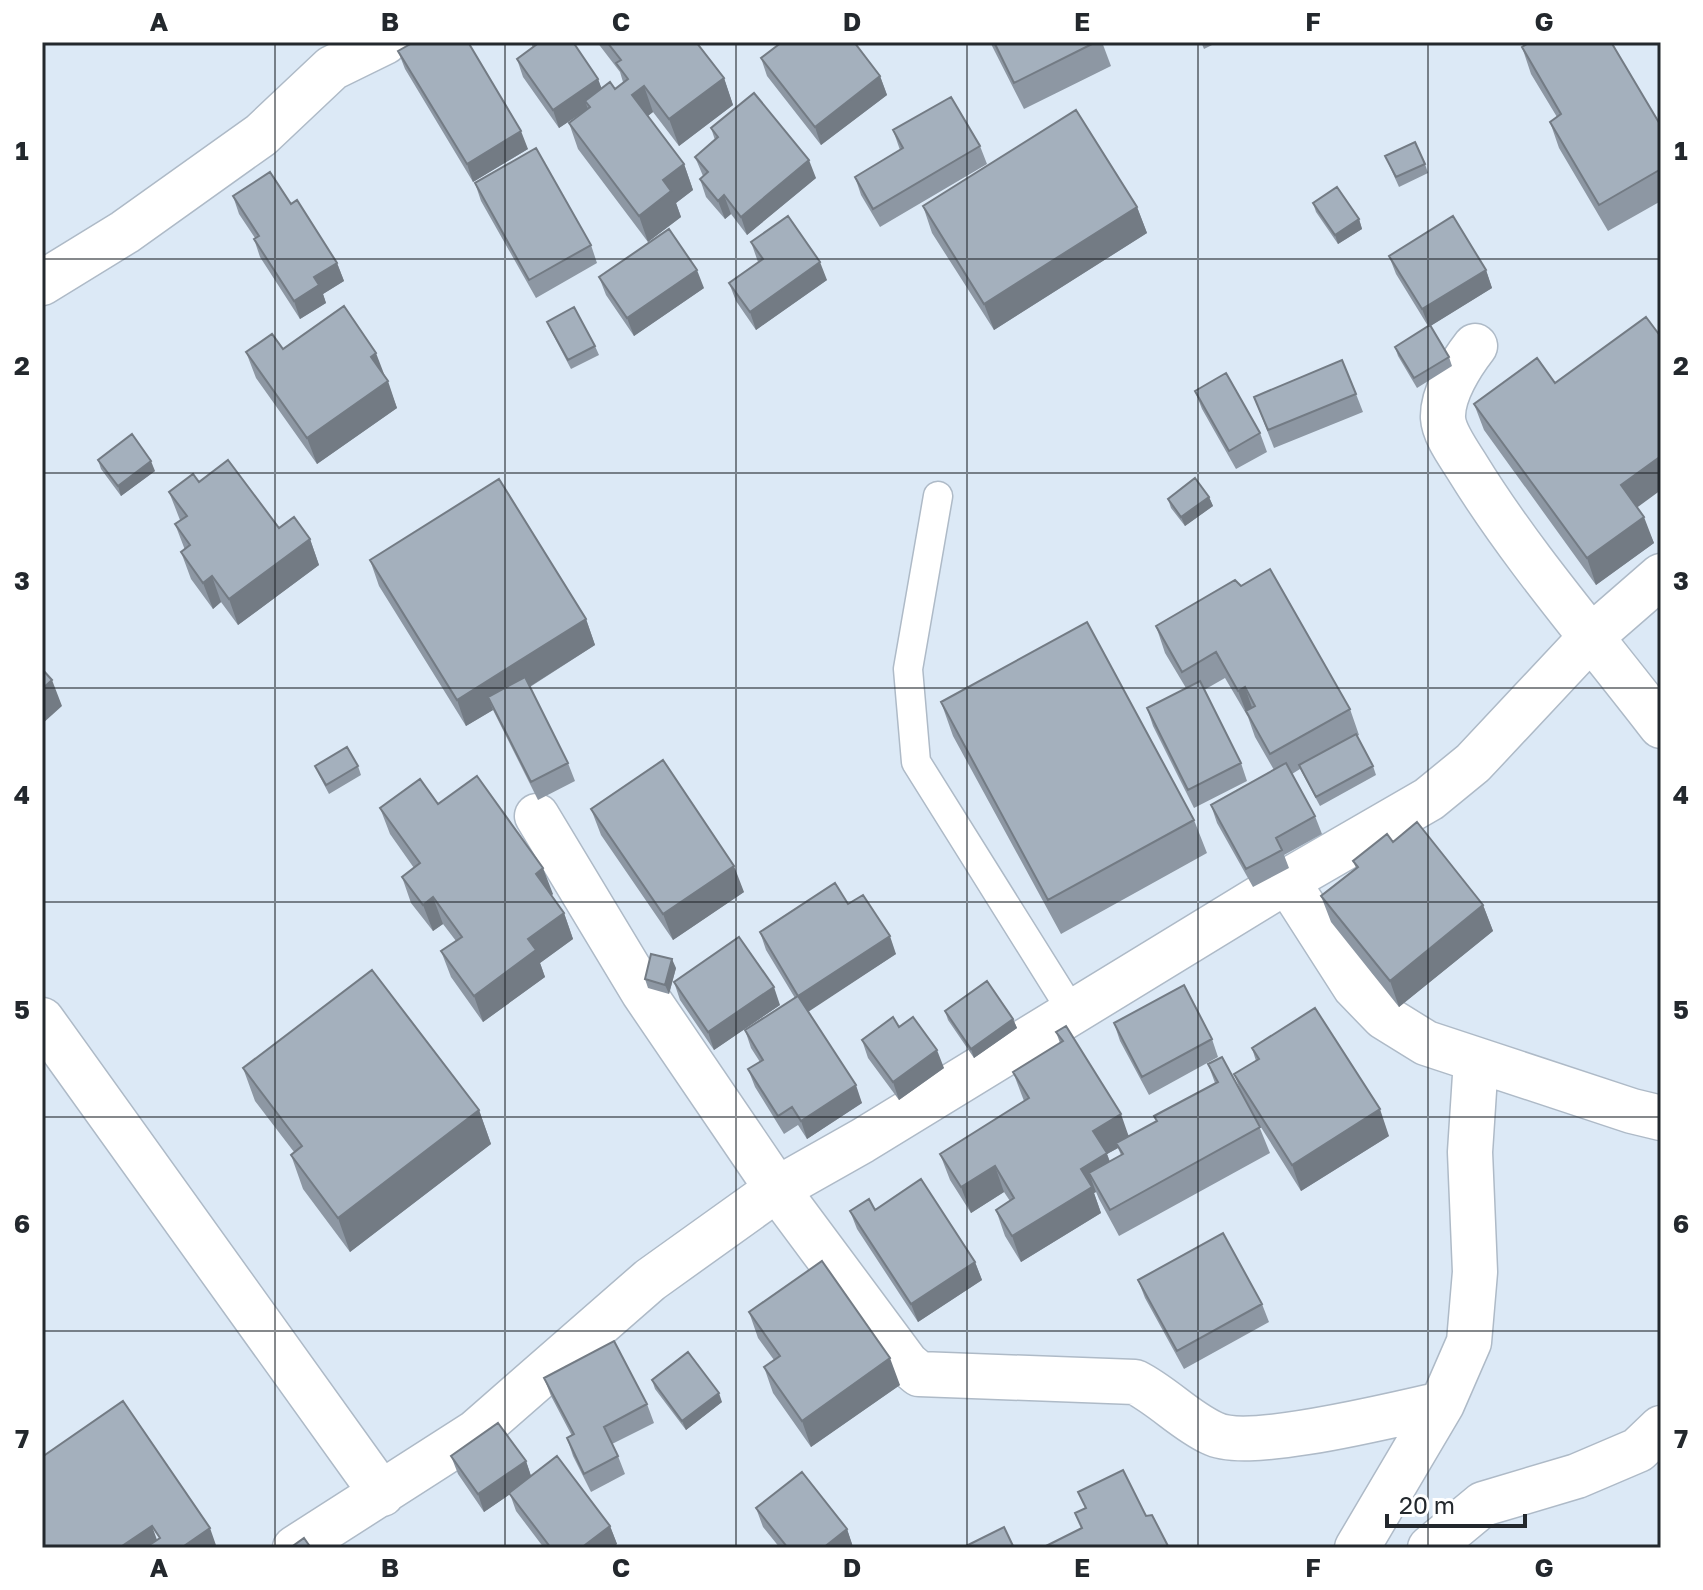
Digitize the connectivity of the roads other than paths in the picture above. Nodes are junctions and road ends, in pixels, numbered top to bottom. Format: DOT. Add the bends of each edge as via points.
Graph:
graph roads {
  1 [pos="385,42"];
  2 [pos="42,283"];
  3 [pos="1475,346"];
  4 [pos="938,496"];
  5 [pos="1661,576"];
  6 [pos="1592,636"];
  7 [pos="1661,726"];
  8 [pos="537,816"];
  9 [pos="1287,881"];
  10 [pos="1073,1013"];
  11 [pos="47,1038"];
  12 [pos="1476,1060"];
  13 [pos="1661,1118"];
  14 [pos="777,1189"];
  15 [pos="1442,1404"];
  16 [pos="1661,1428"];
  17 [pos="382,1494"];
  18 [pos="295,1548"];
  19 [pos="1357,1548"];
  20 [pos="1430,1548"];
  1 -- 2 [label="street" via="332,68 261,135 125,232"];
  3 -- 6 [label="street" via="1450,387 1443,418 1478,485"];
  4 -- 10 [label="lane" via="908,669 916,762"];
  5 -- 6 [label="street"];
  6 -- 7 [label="street"];
  6 -- 9 [label="street" via="1462,772 1429,799"];
  8 -- 14 [label="street" via="643,992"];
  9 -- 10 [label="street"];
  9 -- 12 [label="street" via="1355,987 1384,1017 1426,1043"];
  10 -- 14 [label="street"];
  11 -- 17 [label="street"];
  12 -- 13 [label="street"];
  12 -- 15 [label="street" via="1470,1152 1475,1272 1469,1342"];
  14 -- 15 [label="street" via="919,1374 1135,1382 1228,1439 1295,1434"];
  14 -- 17 [label="street" via="650,1280 476,1432"];
  15 -- 19 [label="street"];
  16 -- 20 [label="street" via="1638,1450 1577,1476 1483,1504"];
  17 -- 18 [label="street"];
}
